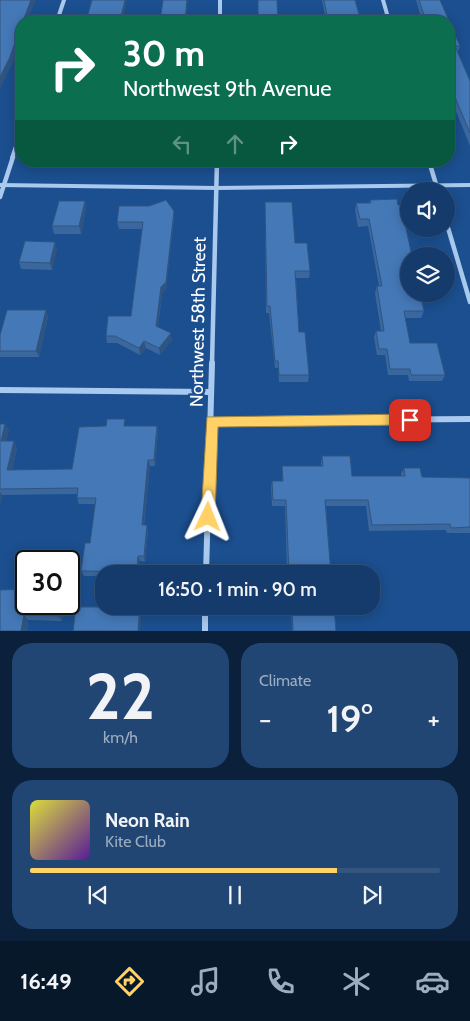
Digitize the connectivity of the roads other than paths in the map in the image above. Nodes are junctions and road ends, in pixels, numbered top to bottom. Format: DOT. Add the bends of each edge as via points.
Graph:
graph roads {
  1 [pos="64,0"];
  2 [pos="220,0"];
  3 [pos="383,0"];
  4 [pos="59,15"];
  5 [pos="220,15"];
  6 [pos="387,15"];
  7 [pos="15,148"];
  8 [pos="218,167"];
  9 [pos="431,167"];
  10 [pos="435,182"];
  11 [pos="2,184"];
  12 [pos="470,185"];
  13 [pos="455,186"];
  14 [pos="217,188"];
  15 [pos="400,188"];
  16 [pos="0,197"];
  17 [pos="451,237"];
  18 [pos="470,302"];
  19 [pos="0,390"];
  20 [pos="210,392"];
  21 [pos="470,419"];
  22 [pos="211,421"];
  23 [pos="206,565"];
  24 [pos="206,615"];
  25 [pos="205,631"];
  1 -- 4 [label="street"];
  2 -- 5 [label="street"];
  3 -- 6 [label="street"];
  7 -- 11 [label="street"];
  8 -- 14 [label="street, Northwest 58th Street"];
  9 -- 10 [label="street"];
  11 -- 14 [label="street"];
  11 -- 16 [label="street"];
  12 -- 13 [label="street"];
  14 -- 15 [label="street"];
  14 -- 20 [label="street, Northwest 58th Street"];
  17 -- 18 [label="street"];
  19 -- 20 [label="street"];
  20 -- 22 [label="street, Northwest 58th Street"];
  21 -- 22 [label="street"];
  22 -- 23 [label="street, Northwest 58th Street"];
  24 -- 25 [label="street"];
}
